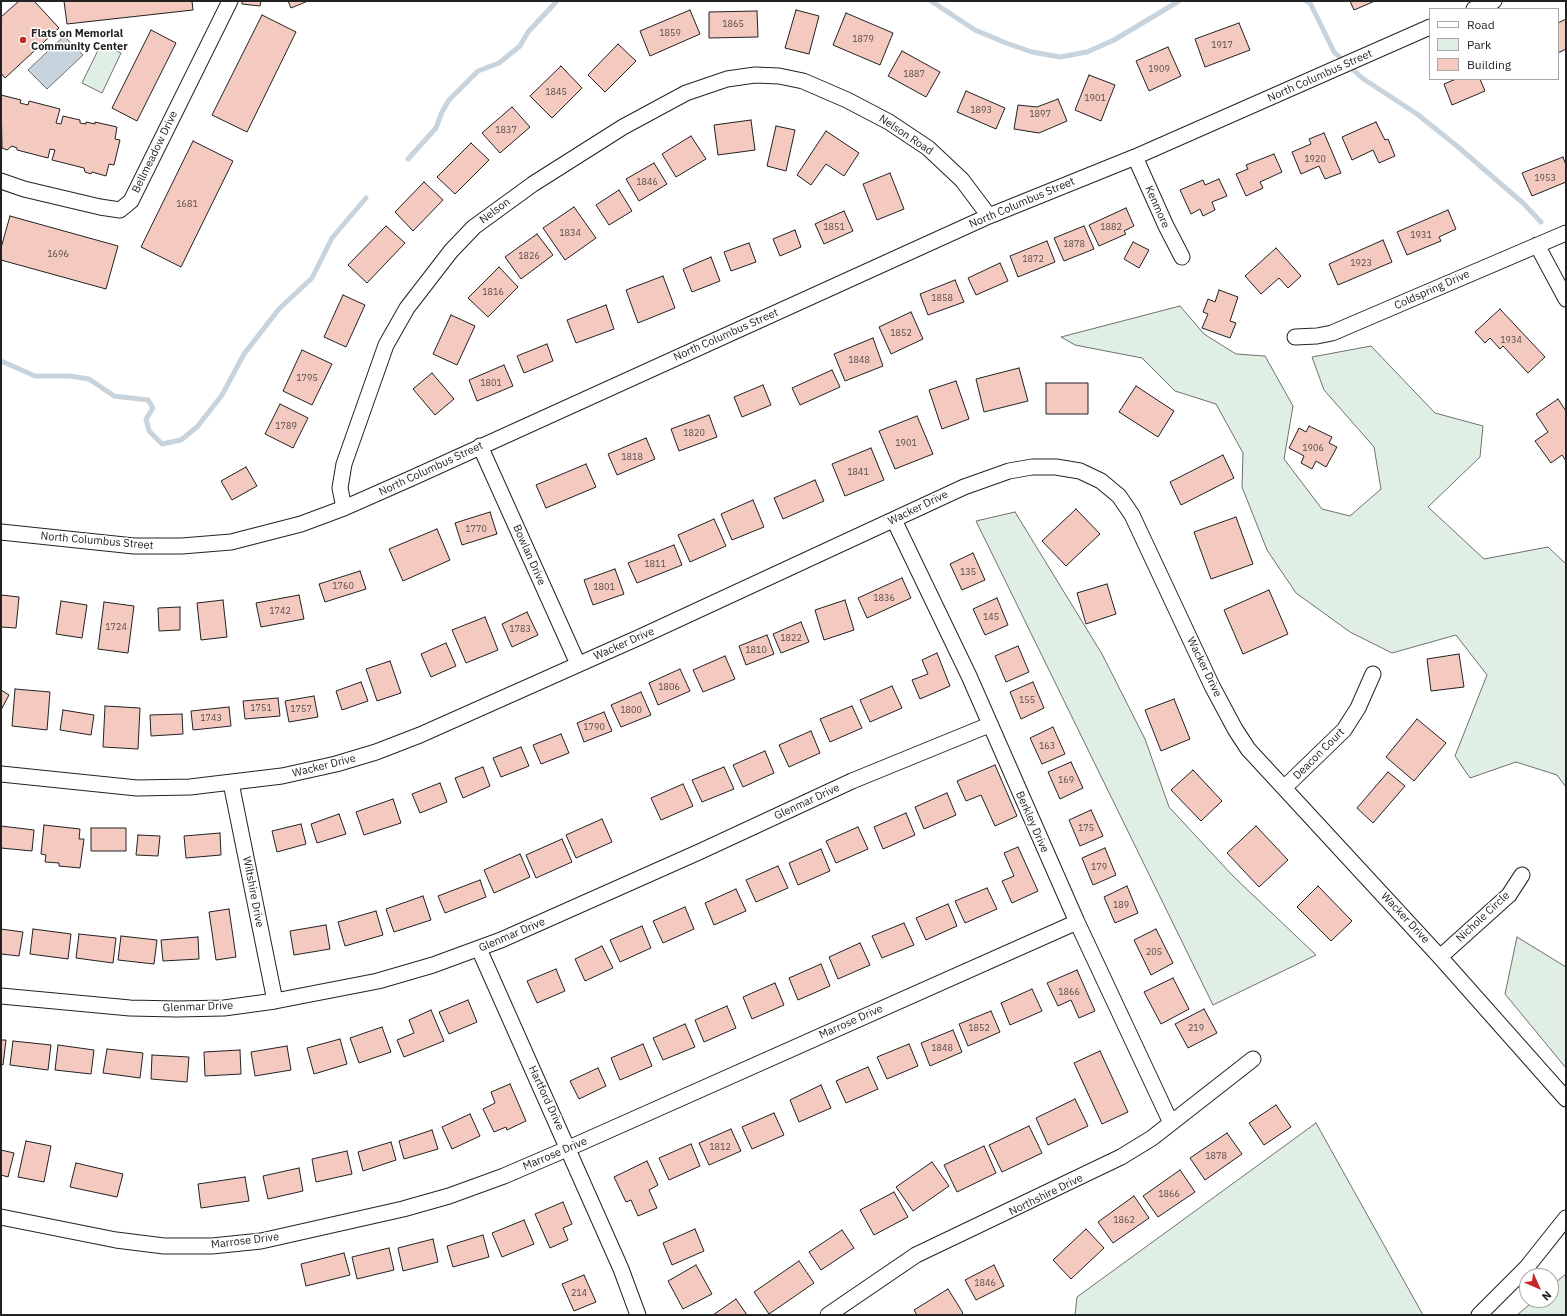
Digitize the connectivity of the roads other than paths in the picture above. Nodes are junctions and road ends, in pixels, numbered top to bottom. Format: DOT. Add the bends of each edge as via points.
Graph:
graph roads {
  1 [pos="230,1"];
  2 [pos="1494,1"];
  3 [pos="1476,8"];
  4 [pos="1429,28"];
  5 [pos="803,81"];
  6 [pos="1134,157"];
  7 [pos="1,181"];
  8 [pos="989,216"];
  9 [pos="1566,233"];
  10 [pos="1537,245"];
  11 [pos="1182,257"];
  12 [pos="1566,300"];
  13 [pos="1295,337"];
  14 [pos="480,446"];
  15 [pos="344,508"];
  16 [pos="894,520"];
  17 [pos="1,532"];
  18 [pos="578,664"];
  19 [pos="1373,674"];
  20 [pos="989,724"];
  21 [pos="1,774"];
  22 [pos="231,783"];
  23 [pos="1284,788"];
  24 [pos="1522,875"];
  25 [pos="1077,922"];
  26 [pos="478,949"];
  27 [pos="1440,957"];
  28 [pos="1,996"];
  29 [pos="275,1001"];
  30 [pos="1253,1059"];
  31 [pos="1566,1099"];
  32 [pos="1171,1123"];
  33 [pos="569,1148"];
  34 [pos="1,1217"];
  35 [pos="1566,1218"];
  36 [pos="638,1315"];
  37 [pos="828,1315"];
  38 [pos="1479,1315"];
  1 -- 7 [label="street, Bellmeadow Drive" via="131,201 120,210 24,189"];
  2 -- 3 [label="street"];
  4 -- 6 [label="street, North Columbus Street"];
  5 -- 8 [label="street, Nelson Road" via="889,122 922,144 962,180"];
  5 -- 15 [label="street, Nelson" via="780,76 755,75 727,79 686,93 623,126 533,184 474,227 425,282 386,345 344,464 340,488"];
  6 -- 8 [label="street, North Columbus Street"];
  6 -- 11 [label="street, Kenmore"];
  8 -- 14 [label="street, North Columbus Street"];
  9 -- 10 [label="street, Coldspring Drive"];
  10 -- 12 [label="street"];
  10 -- 13 [label="street, Coldspring Drive" via="1332,333"];
  14 -- 15 [label="street, North Columbus Street"];
  14 -- 18 [label="street, Bowlan Drive"];
  15 -- 17 [label="street, North Columbus Street" via="301,524 254,537 207,545 134,546"];
  16 -- 18 [label="street, Wacker Drive"];
  16 -- 20 [label="street, Berkley Drive" via="969,676"];
  16 -- 23 [label="street, Wacker Drive" via="957,490 1009,471 1032,467 1056,467 1080,471 1101,481 1119,496 1132,515 1212,686 1235,729 1248,749"];
  18 -- 22 [label="street, Wacker Drive" via="376,752 282,776"];
  19 -- 23 [label="street, Deacon Court" via="1358,708 1344,730"];
  20 -- 25 [label="street, Berkley Drive"];
  20 -- 26 [label="street, Glenmar Drive" via="852,781 699,852"];
  21 -- 22 [label="street, Wacker Drive" via="137,788"];
  22 -- 29 [label="street, Wiltshire Drive"];
  23 -- 27 [label="street, Wacker Drive"];
  24 -- 27 [label="street, Nichole Circle" via="1509,895"];
  25 -- 32 [label="street, Berkley Drive"];
  25 -- 33 [label="street, Marrose Drive"];
  26 -- 29 [label="street, Glenmar Drive" via="378,980"];
  26 -- 33 [label="street, Hartford Drive"];
  27 -- 31 [label="street, Wacker Drive"];
  28 -- 29 [label="street, Glenmar Drive" via="130,1008 177,1009 224,1008"];
  30 -- 32 [label="street, Northshire Drive"];
  32 -- 37 [label="street, Northshire Drive" via="1121,1157 982,1226 916,1255"];
  33 -- 34 [label="street, Marrose Drive" via="449,1196 308,1231 236,1244 164,1246 116,1240"];
  33 -- 36 [label="street, Hartford Drive"];
  35 -- 38 [label="street" via="1527,1267"];
}
